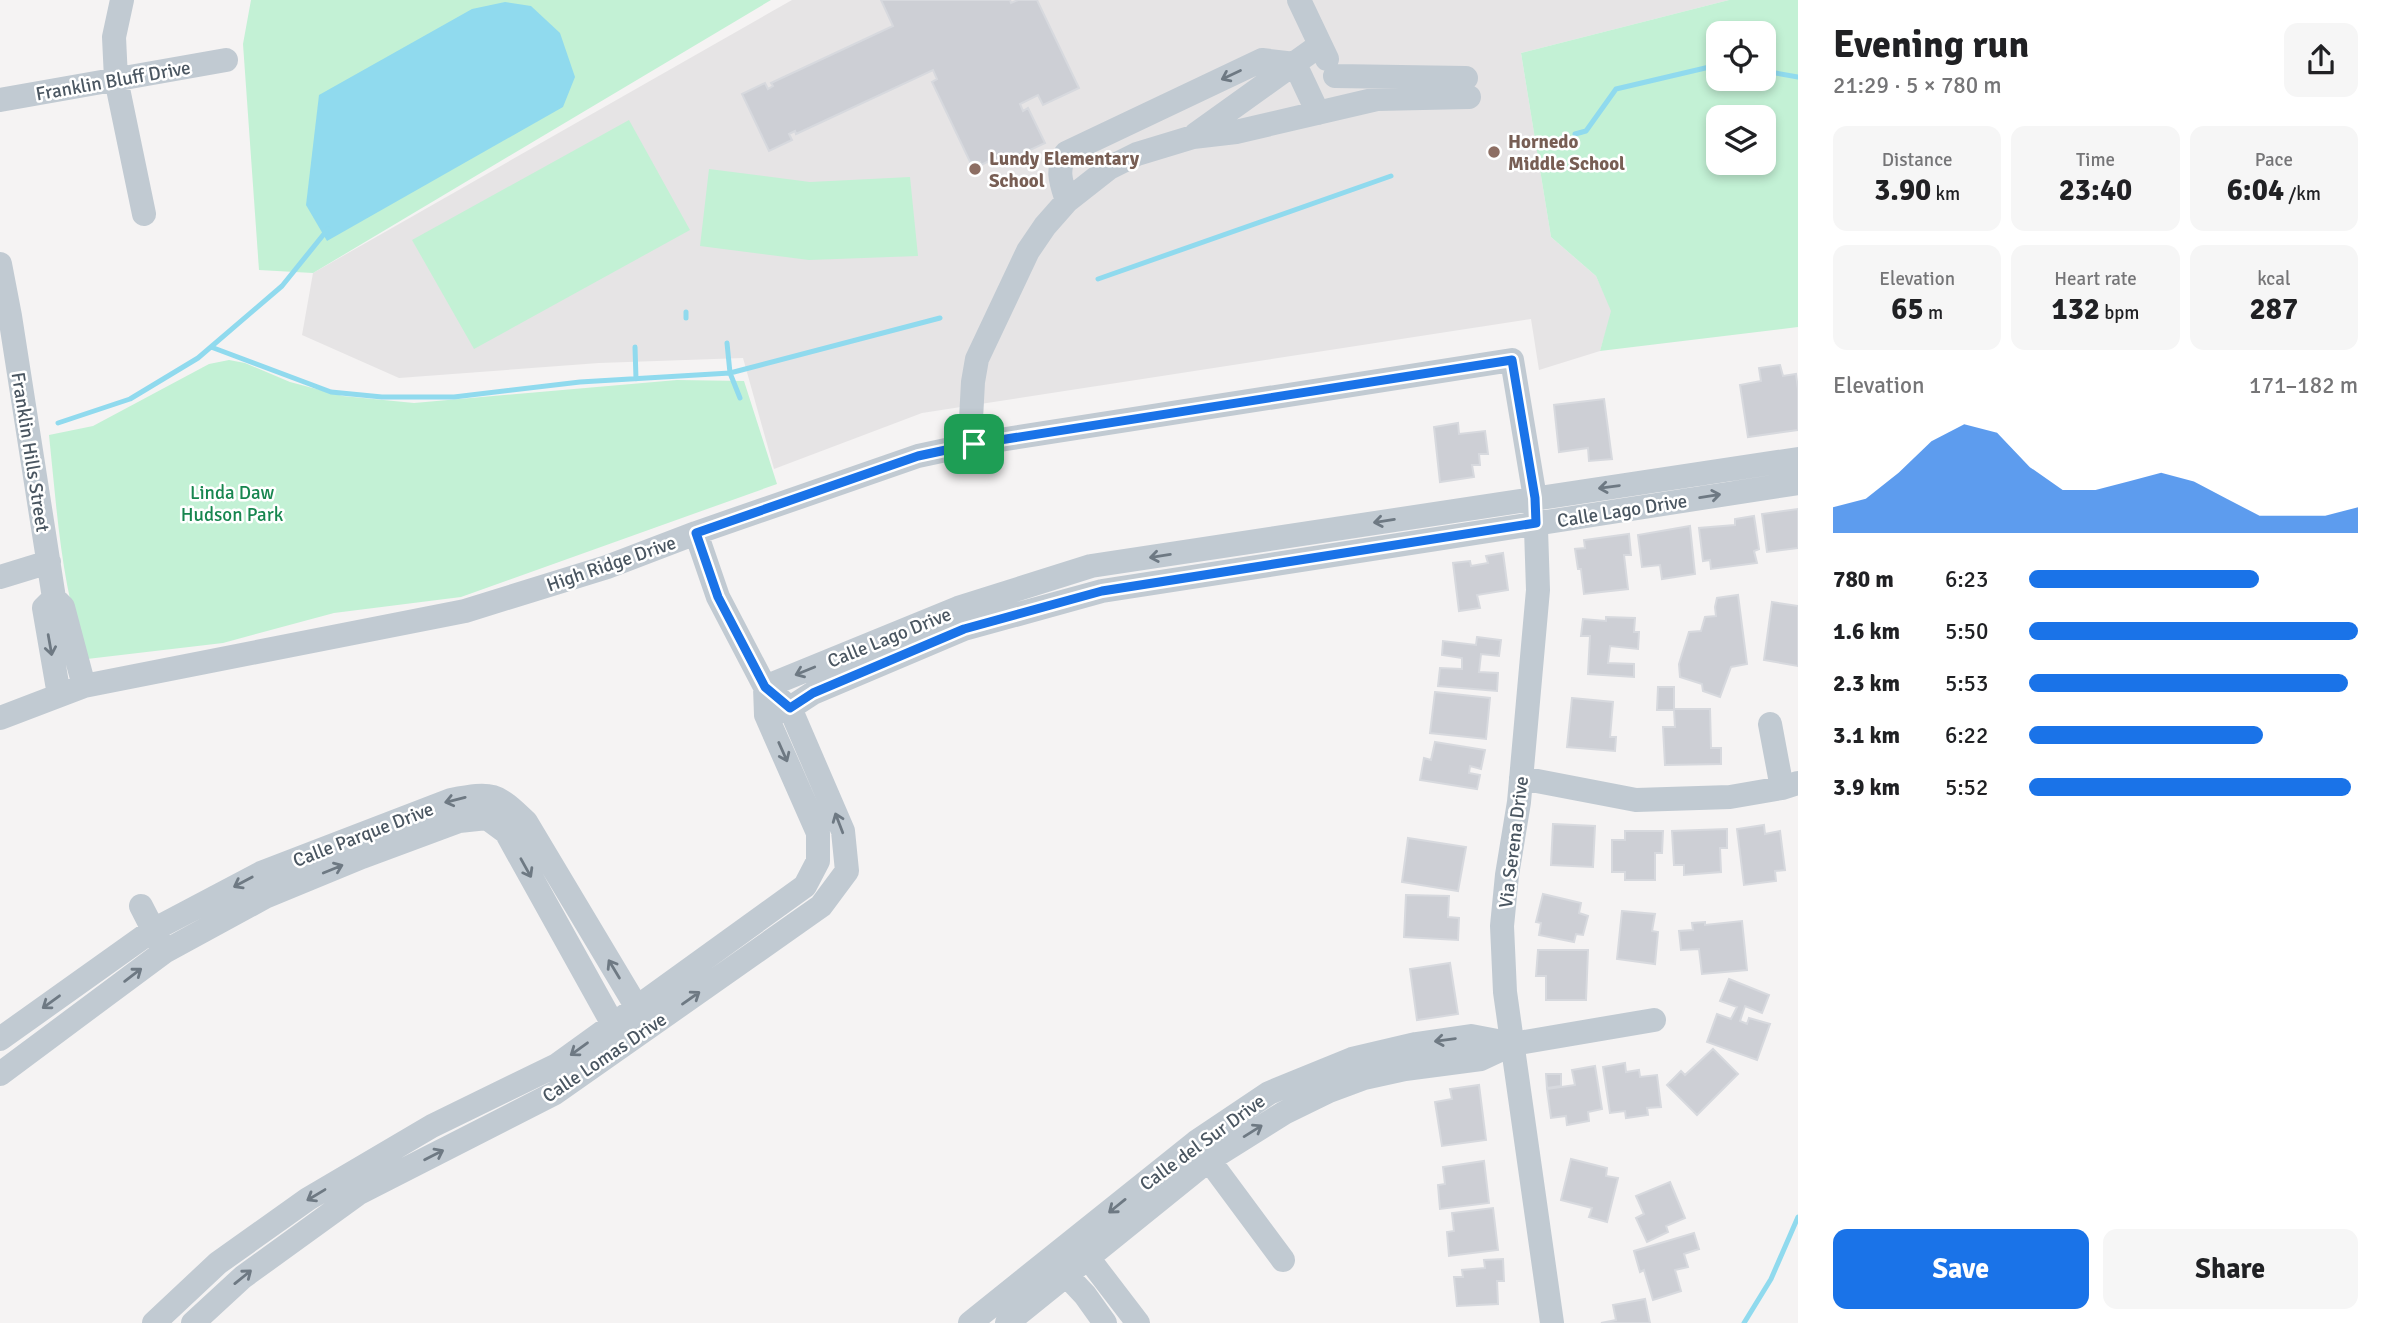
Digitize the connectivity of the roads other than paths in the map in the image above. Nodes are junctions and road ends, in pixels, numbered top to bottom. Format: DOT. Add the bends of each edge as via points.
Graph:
graph roads {
  1 [pos="122,0"];
  2 [pos="1298,0"];
  3 [pos="1320,45"];
  4 [pos="226,60"];
  5 [pos="1295,64"];
  6 [pos="1335,76"];
  7 [pos="117,79"];
  8 [pos="0,100"];
  9 [pos="1349,107"];
  10 [pos="1318,113"];
  11 [pos="1193,136"];
  12 [pos="1068,201"];
  13 [pos="144,214"];
  14 [pos="0,264"];
  15 [pos="5,318"];
  16 [pos="1512,360"];
  17 [pos="974,444"];
  18 [pos="1798,459"];
  19 [pos="1752,478"];
  20 [pos="1798,483"];
  21 [pos="1535,498"];
  22 [pos="1536,523"];
  23 [pos="696,533"];
  24 [pos="1281,537"];
  25 [pos="49,562"];
  26 [pos="1284,562"];
  27 [pos="0,577"];
  28 [pos="54,598"];
  29 [pos="1017,602"];
  30 [pos="84,686"];
  31 [pos="765,687"];
  32 [pos="59,695"];
  33 [pos="790,708"];
  34 [pos="766,715"];
  35 [pos="0,718"];
  36 [pos="1770,724"];
  37 [pos="1521,778"];
  38 [pos="1790,786"];
  39 [pos="488,807"];
  40 [pos="818,861"];
  41 [pos="847,871"];
  42 [pos="141,905"];
  43 [pos="751,925"];
  44 [pos="159,941"];
  45 [pos="767,944"];
  46 [pos="643,1017"];
  47 [pos="1654,1020"];
  48 [pos="618,1035"];
  49 [pos="0,1039"];
  50 [pos="1513,1044"];
  51 [pos="0,1074"];
  52 [pos="1203,1151"];
  53 [pos="355,1184"];
  54 [pos="1081,1249"];
  55 [pos="1283,1260"];
  56 [pos="1059,1267"];
  57 [pos="154,1323"];
  58 [pos="193,1323"];
  59 [pos="970,1323"];
  60 [pos="1007,1323"];
  61 [pos="1105,1323"];
  62 [pos="1138,1323"];
  63 [pos="1552,1323"];
  1 -- 7 [label="street" via="114,37"];
  2 -- 3 [label="street"];
  3 -- 5 [label="street"];
  3 -- 6 [label="street"];
  4 -- 7 [label="street, Franklin Bluff Drive"];
  5 -- 10 [label="street"];
  5 -- 11 [label="street"];
  5 -- 12 [label="street, one-way" via="1262,60 1066,153 1060,164 1060,181"];
  6 -- 9 [label="street"];
  6 -- 9 [label="street" via="1467,88"];
  7 -- 8 [label="street, Franklin Bluff Drive"];
  7 -- 13 [label="street"];
  9 -- 10 [label="street"];
  10 -- 11 [label="street" via="1236,132"];
  11 -- 12 [label="street" via="1109,168"];
  12 -- 17 [label="street" via="1028,251 977,359 971,419"];
  14 -- 15 [label="street, Franklin Hills Street"];
  15 -- 25 [label="street, Franklin Hills Street"];
  16 -- 17 [label="street, High Ridge Drive"];
  16 -- 21 [label="street, Via Serena Drive"];
  17 -- 23 [label="street, High Ridge Drive" via="918,456"];
  18 -- 19 [label="street, Calle Lago Drive"];
  19 -- 20 [label="street, Calle Lago Drive"];
  19 -- 21 [label="street, Calle Lago Drive, one-way"];
  22 -- 19 [label="street, Calle Lago Drive, one-way"];
  21 -- 22 [label="street, Via Serena Drive"];
  21 -- 24 [label="street, Calle Lago Drive, one-way"];
  22 -- 26 [label="street, Calle Lago Drive"];
  22 -- 37 [label="street, Via Serena Drive" via="1538,590"];
  23 -- 30 [label="street, High Ridge Drive" via="607,567 465,611"];
  23 -- 31 [label="street" via="718,597"];
  24 -- 26 [label="street"];
  24 -- 29 [label="street, Calle Lago Drive, one-way" via="1091,566"];
  25 -- 27 [label="street"];
  25 -- 28 [label="street, Franklin Hills Street"];
  26 -- 29 [label="street, Calle Lago Drive"];
  28 -- 30 [label="street, Franklin Hills Street" via="63,607"];
  28 -- 32 [label="street, Franklin Hills Street, one-way" via="44,608"];
  29 -- 31 [label="street, Calle Lago Drive, one-way" via="958,608"];
  29 -- 33 [label="street, Calle Lago Drive" via="813,693"];
  30 -- 32 [label="street, High Ridge Drive"];
  31 -- 33 [label="street"];
  31 -- 34 [label="street"];
  32 -- 35 [label="street, High Ridge Drive"];
  33 -- 34 [label="street, Calle Lago Drive"];
  41 -- 33 [label="street, one-way" via="844,831"];
  34 -- 40 [label="street, one-way" via="818,833"];
  36 -- 38 [label="street"];
  37 -- 38 [label="street" via="1636,800 1730,797"];
  37 -- 50 [label="street, Via Serena Drive" via="1502,926"];
  39 -- 44 [label="street, Calle Parque Drive" via="478,795 451,800 261,873"];
  46 -- 39 [label="street, one-way" via="526,822 502,799"];
  39 -- 48 [label="street, one-way"];
  40 -- 41 [label="street"];
  40 -- 43 [label="street, Calle Lomas Drive" via="805,886"];
  41 -- 45 [label="street, Calle Lomas Drive" via="821,906"];
  42 -- 44 [label="street"];
  43 -- 45 [label="street"];
  43 -- 46 [label="street, Calle Lomas Drive"];
  44 -- 49 [label="street, Calle Parque Drive, one-way"];
  51 -- 44 [label="street, Calle Parque Drive, one-way"];
  46 -- 45 [label="street, Calle Lomas Drive, one-way"];
  46 -- 48 [label="street, Calle Lomas Drive"];
  47 -- 50 [label="street, Calle del Sur Drive"];
  48 -- 53 [label="street, Calle Lomas Drive" via="432,1126"];
  50 -- 52 [label="street, Calle del Sur Drive" via="1471,1036 1352,1059 1269,1093"];
  50 -- 63 [label="street, Via Serena Drive"];
  52 -- 54 [label="street, Calle del Sur Drive"];
  52 -- 55 [label="street"];
  53 -- 57 [label="street, Calle Lomas Drive, one-way" via="308,1199 218,1263"];
  58 -- 53 [label="street, Calle Lomas Drive, one-way"];
  54 -- 56 [label="street, Calle del Sur Drive"];
  54 -- 62 [label="street"];
  56 -- 59 [label="street, Calle del Sur Drive"];
  56 -- 60 [label="street, Calle del Sur Drive"];
  56 -- 61 [label="street"];
}
